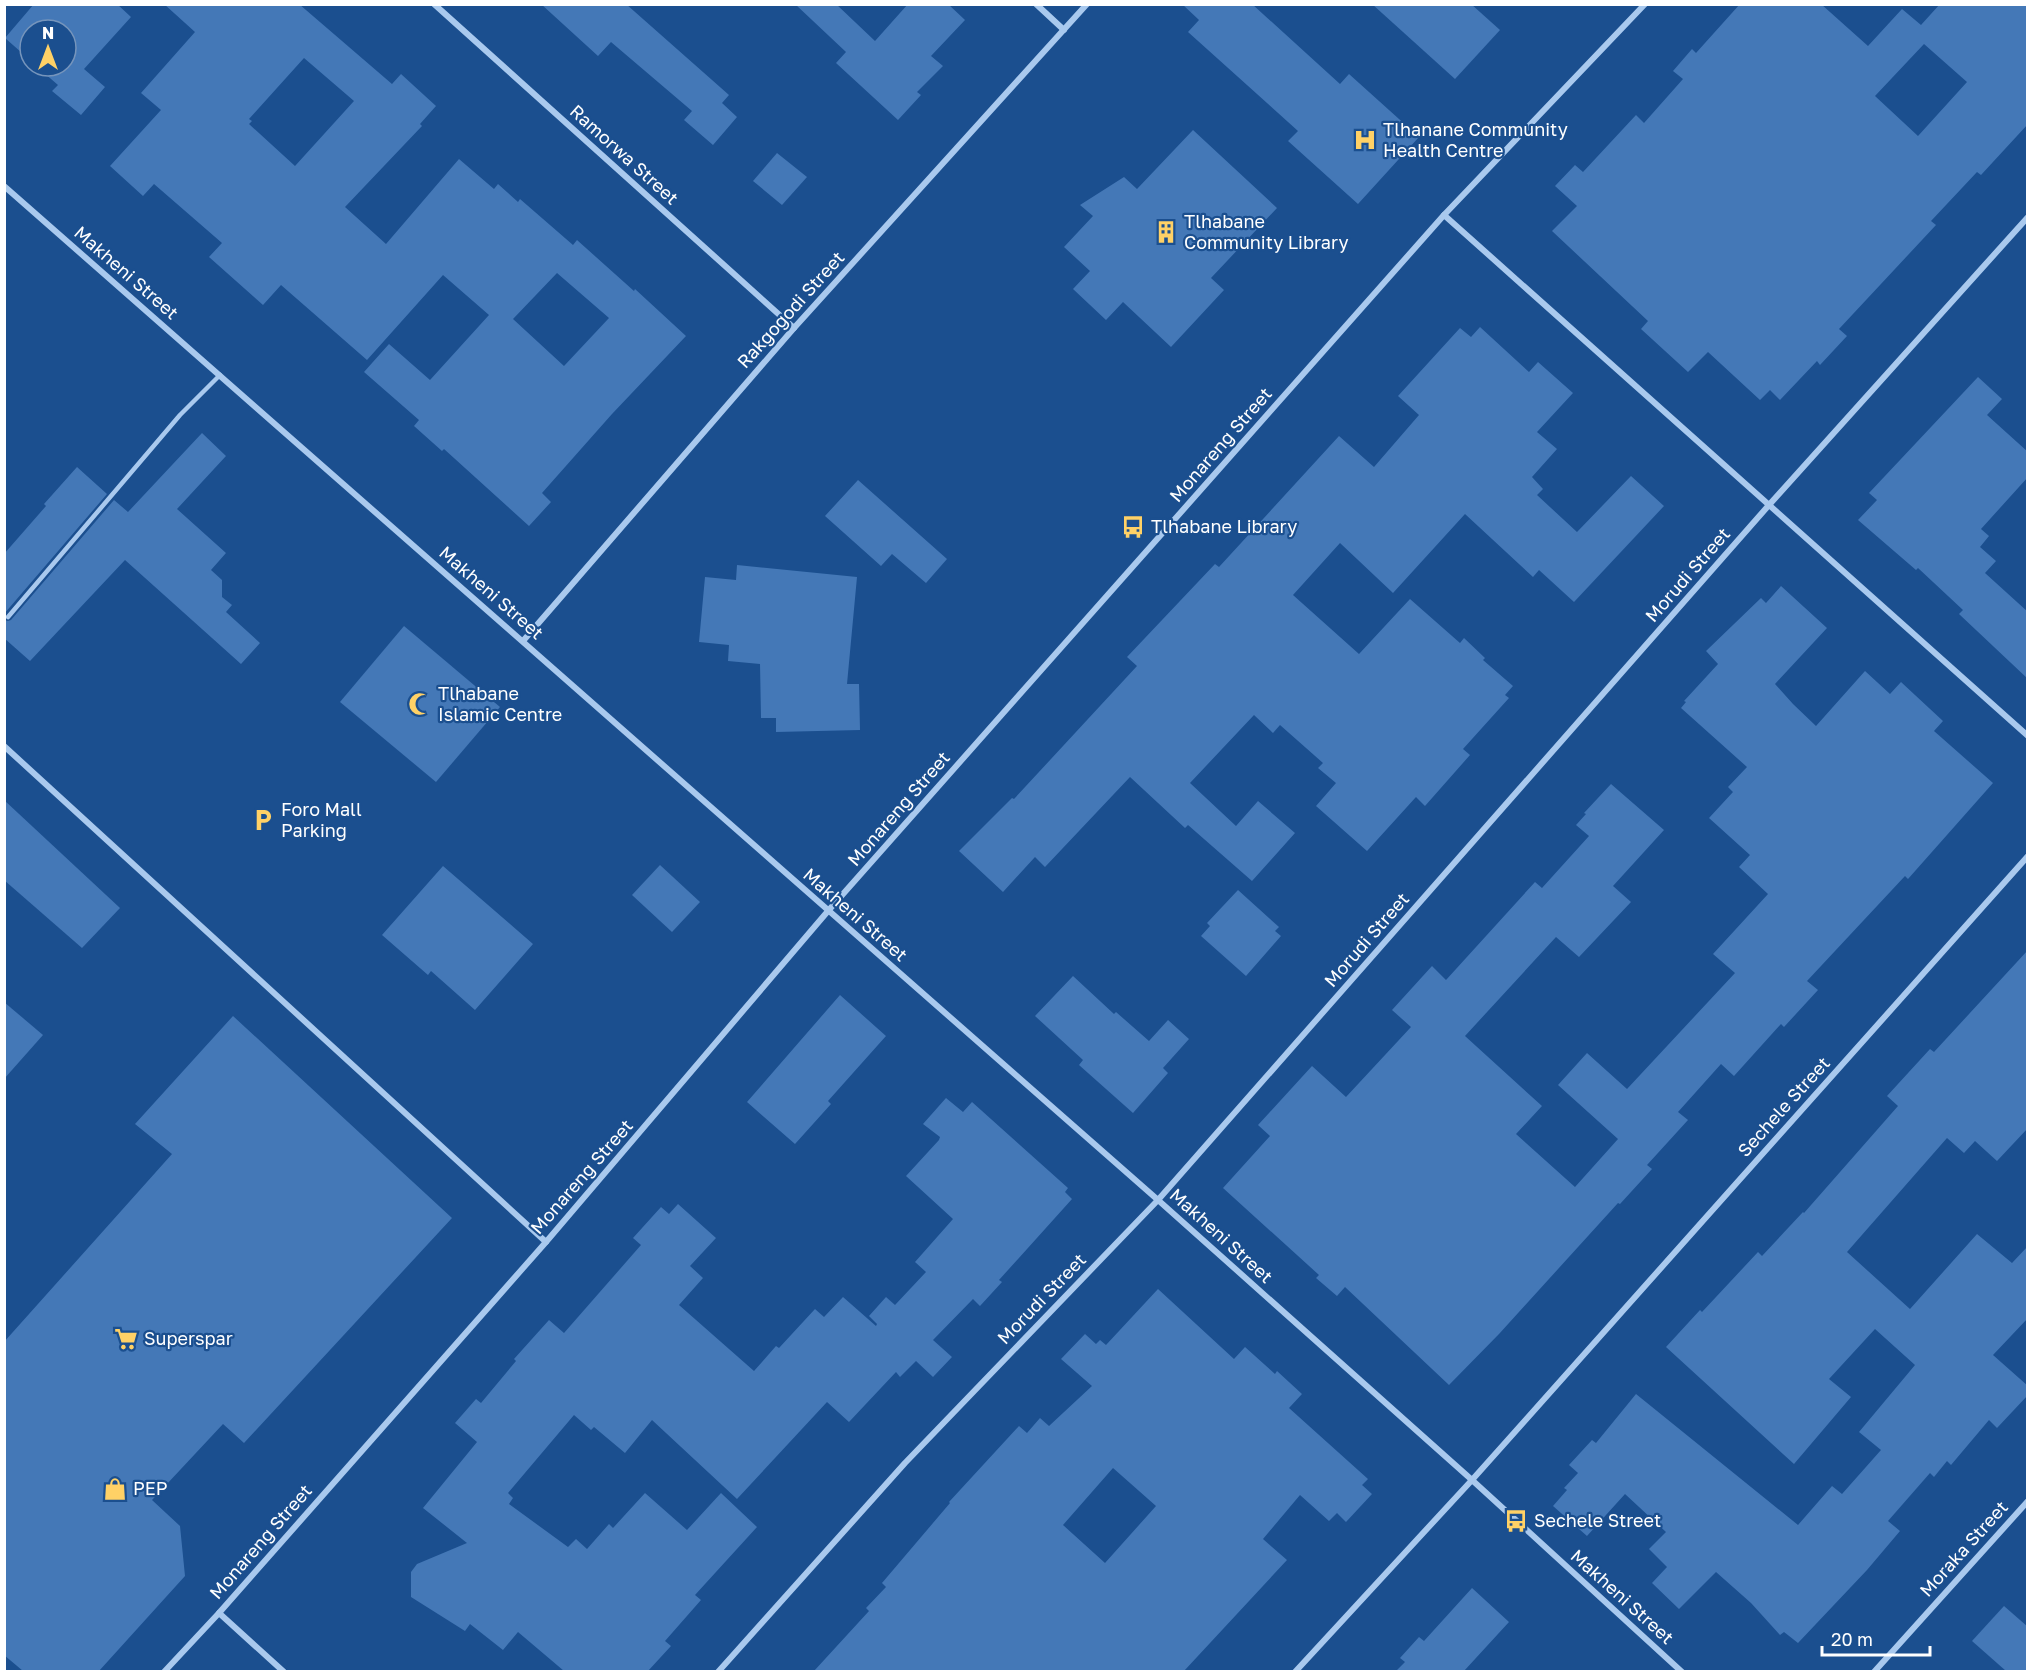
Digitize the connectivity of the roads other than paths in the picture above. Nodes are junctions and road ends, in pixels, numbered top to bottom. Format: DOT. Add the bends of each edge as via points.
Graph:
graph roads {
  1 [pos="434,4"];
  2 [pos="1036,4"];
  3 [pos="1087,4"];
  4 [pos="1645,4"];
  5 [pos="1064,30"];
  6 [pos="4,186"];
  7 [pos="1444,215"];
  8 [pos="2028,217"];
  9 [pos="794,328"];
  10 [pos="220,375"];
  11 [pos="1769,505"];
  12 [pos="8,617"];
  13 [pos="523,641"];
  14 [pos="2028,736"];
  15 [pos="4,746"];
  16 [pos="2028,856"];
  17 [pos="828,911"];
  18 [pos="1158,1200"];
  19 [pos="546,1242"];
  20 [pos="1472,1480"];
  21 [pos="2028,1501"];
  22 [pos="219,1613"];
  23 [pos="164,1671"];
  24 [pos="284,1671"];
  25 [pos="718,1671"];
  26 [pos="1295,1671"];
  27 [pos="1683,1671"];
  28 [pos="1874,1671"];
  1 -- 9 [label="street, Ramorwa Street"];
  2 -- 5 [label="street"];
  3 -- 5 [label="street, Rakgogodi Street"];
  4 -- 7 [label="street, Monareng Street"];
  5 -- 9 [label="street, Rakgogodi Street"];
  6 -- 10 [label="street, Makheni Street"];
  7 -- 11 [label="street"];
  7 -- 17 [label="street, Monareng Street"];
  8 -- 11 [label="street, Morudi Street"];
  9 -- 13 [label="street, Rakgogodi Street"];
  10 -- 12 [label="lane" via="180,415"];
  10 -- 13 [label="street, Makheni Street"];
  11 -- 14 [label="street"];
  11 -- 18 [label="street, Morudi Street"];
  13 -- 17 [label="street, Makheni Street"];
  15 -- 19 [label="street"];
  16 -- 20 [label="street, Sechele Street"];
  17 -- 18 [label="street, Makheni Street"];
  17 -- 19 [label="street, Monareng Street"];
  18 -- 20 [label="street, Makheni Street"];
  18 -- 25 [label="street, Morudi Street" via="905,1463"];
  19 -- 22 [label="street, Monareng Street"];
  20 -- 26 [label="street, Sechele Street"];
  20 -- 27 [label="street, Makheni Street"];
  21 -- 28 [label="street, Moraka Street"];
  22 -- 23 [label="street, Monareng Street"];
  22 -- 24 [label="street"];
}
